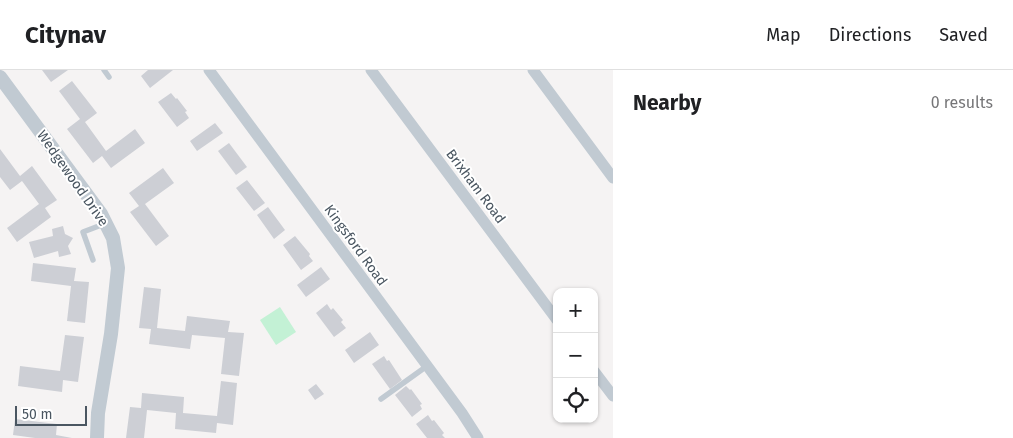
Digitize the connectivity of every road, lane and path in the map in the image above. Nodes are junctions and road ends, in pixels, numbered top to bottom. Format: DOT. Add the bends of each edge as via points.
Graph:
graph roads {
  1 [pos="104,70"];
  2 [pos="208,70"];
  3 [pos="371,70"];
  4 [pos="533,70"];
  5 [pos="109,76"];
  6 [pos="0,77"];
  7 [pos="613,178"];
  8 [pos="106,223"];
  9 [pos="93,260"];
  10 [pos="553,315"];
  11 [pos="427,366"];
  12 [pos="598,376"];
  13 [pos="613,396"];
  14 [pos="382,399"];
  15 [pos="97,438"];
  16 [pos="478,438"];
  1 -- 5 [label="lane"];
  2 -- 11 [label="street, Kingsford Road"];
  3 -- 10 [label="street, Brixham Road"];
  4 -- 7 [label="street"];
  6 -- 8 [label="street, Wedgewood Drive"];
  8 -- 9 [label="lane" via="83,232"];
  8 -- 15 [label="street, Wedgewood Drive" via="113,238 118,281"];
  11 -- 14 [label="lane"];
  11 -- 16 [label="street, Kingsford Road"];
  12 -- 13 [label="street"];
}
